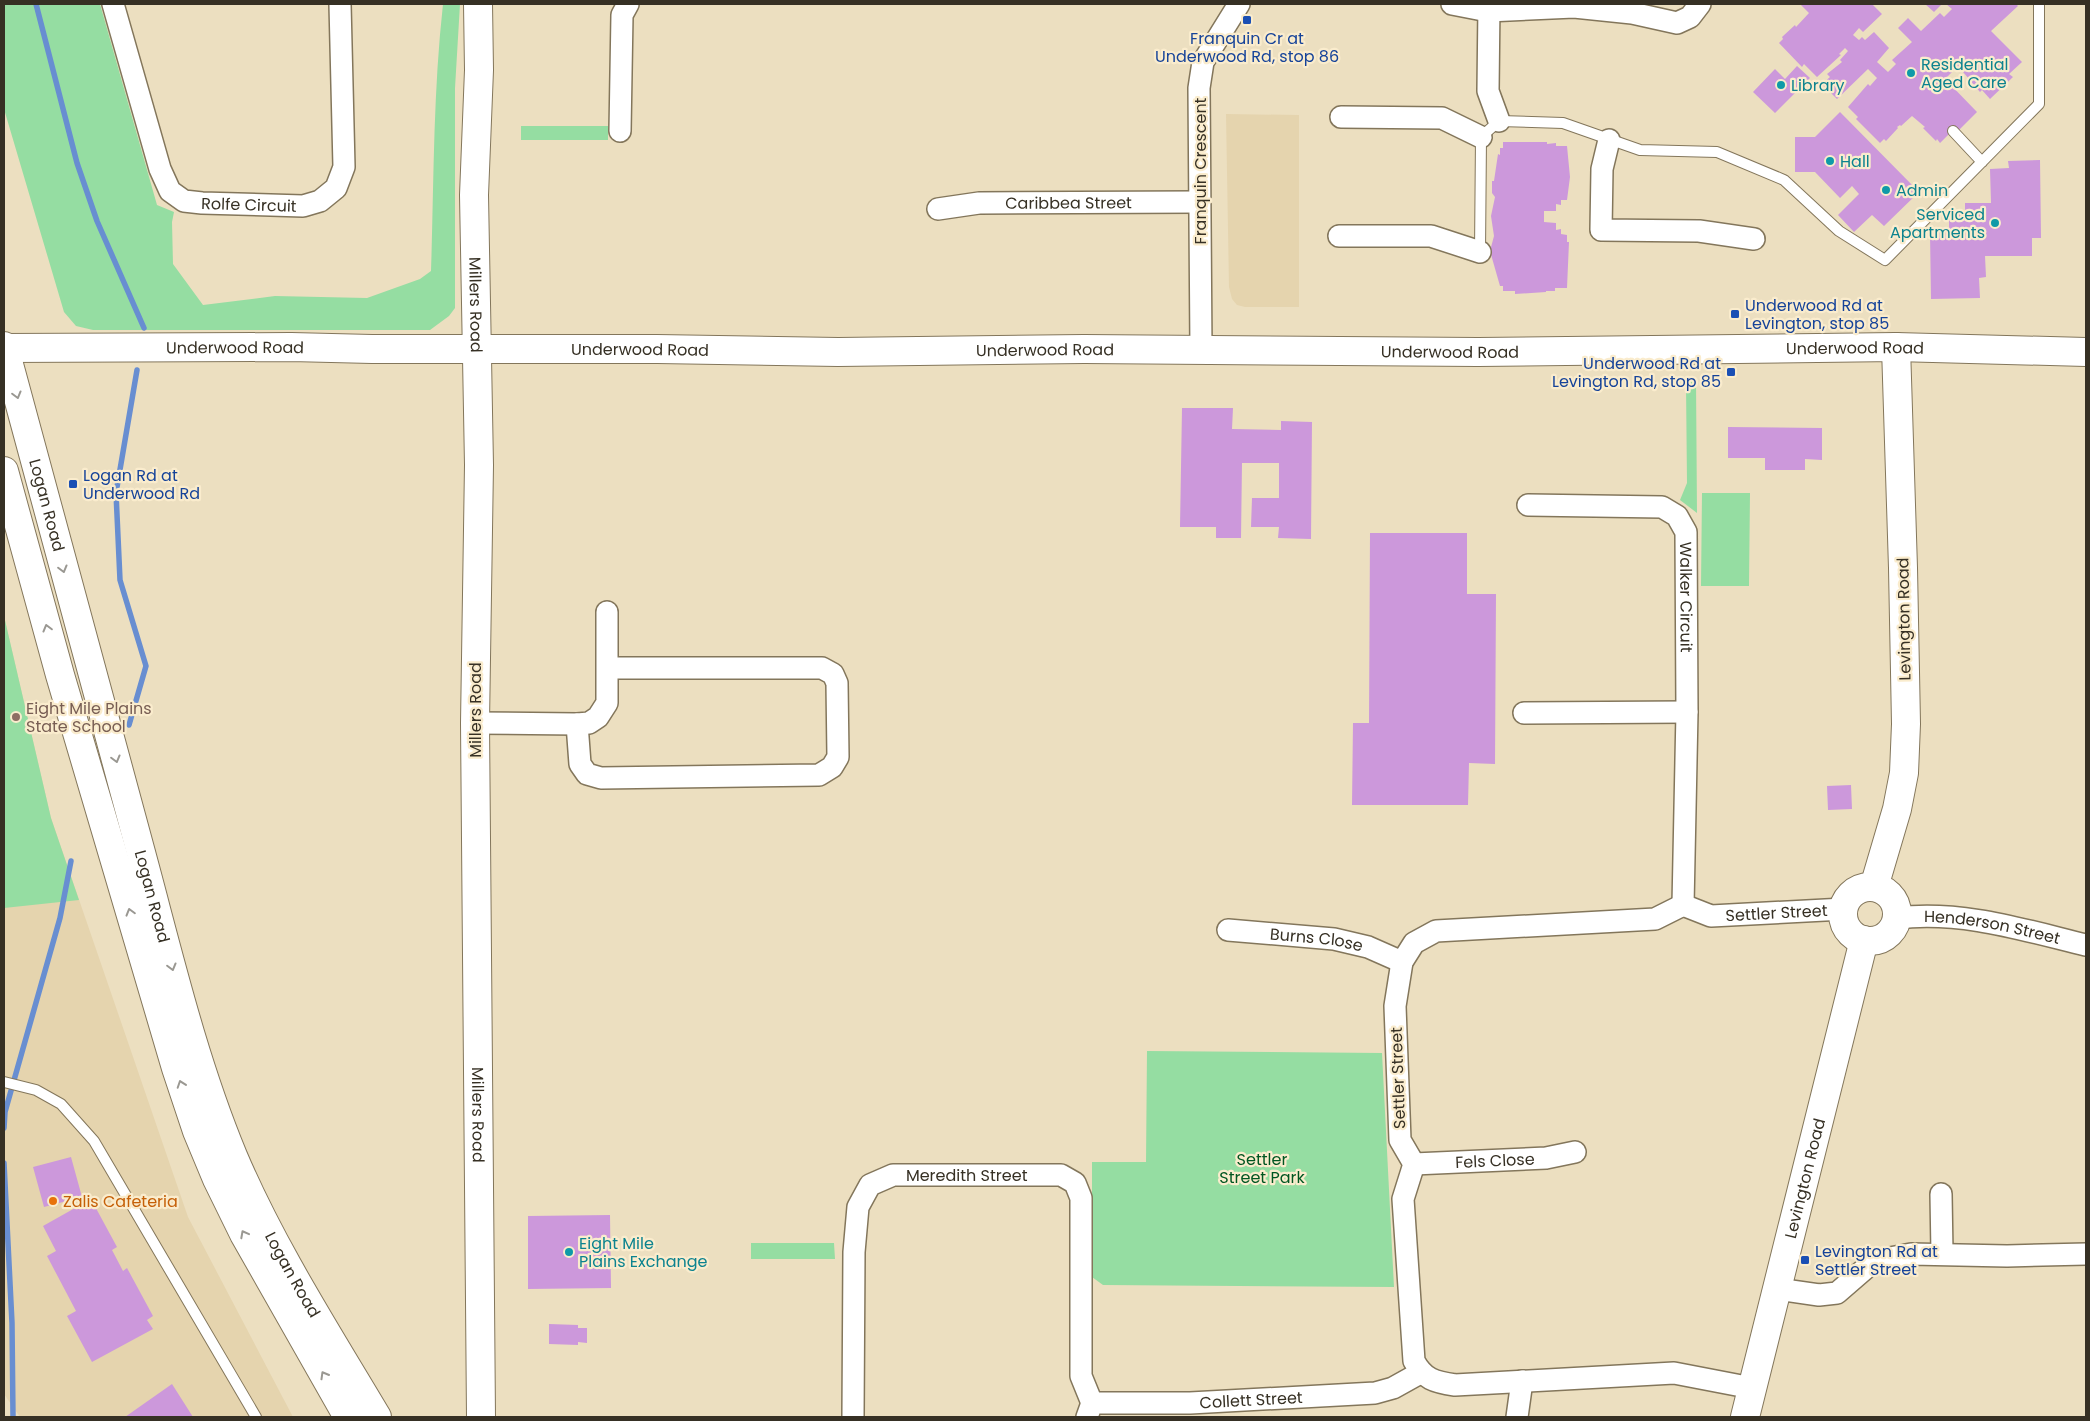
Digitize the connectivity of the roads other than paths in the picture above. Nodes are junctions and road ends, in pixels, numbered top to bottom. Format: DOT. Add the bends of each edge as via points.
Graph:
graph roads {
  1 [pos="113,4"];
  2 [pos="340,4"];
  3 [pos="478,4"];
  4 [pos="628,4"];
  5 [pos="1239,4"];
  6 [pos="1452,4"];
  7 [pos="1700,4"];
  8 [pos="2039,4"];
  9 [pos="1489,7"];
  10 [pos="1340,117"];
  11 [pos="1499,121"];
  12 [pos="620,131"];
  13 [pos="1953,131"];
  14 [pos="1481,137"];
  15 [pos="1609,140"];
  16 [pos="1982,162"];
  17 [pos="1199,202"];
  18 [pos="938,209"];
  19 [pos="1339,236"];
  20 [pos="1754,239"];
  21 [pos="1480,252"];
  22 [pos="4,347"];
  23 [pos="1896,347"];
  24 [pos="477,349"];
  25 [pos="1201,350"];
  26 [pos="2086,352"];
  27 [pos="4,471"];
  28 [pos="1528,505"];
  29 [pos="607,612"];
  30 [pos="608,668"];
  31 [pos="1687,712"];
  32 [pos="1524,713"];
  33 [pos="475,723"];
  34 [pos="577,724"];
  35 [pos="1874,887"];
  36 [pos="1683,905"];
  37 [pos="1844,909"];
  38 [pos="1897,918"];
  39 [pos="1228,930"];
  40 [pos="1864,940"];
  41 [pos="2086,945"];
  42 [pos="1402,962"];
  43 [pos="4,1082"];
  44 [pos="1575,1152"];
  45 [pos="1414,1164"];
  46 [pos="1941,1194"];
  47 [pos="1942,1254"];
  48 [pos="2086,1254"];
  49 [pos="1776,1289"];
  50 [pos="1420,1373"];
  51 [pos="1522,1381"];
  52 [pos="1752,1388"];
  53 [pos="1090,1410"];
  54 [pos="256,1417"];
  55 [pos="348,1417"];
  56 [pos="377,1417"];
  57 [pos="481,1417"];
  58 [pos="853,1417"];
  59 [pos="1517,1417"];
  60 [pos="1745,1417"];
  1 -- 2 [label="street, Rolfe Circuit" via="160,170 170,191 184,201 303,206 320,201 336,188 344,167"];
  3 -- 24 [label="main road, Millers Road" via="474,195"];
  4 -- 12 [label="street" via="622,15"];
  5 -- 17 [label="street, Franquin Crescent" via="1203,62 1199,88"];
  6 -- 9 [label="street"];
  7 -- 9 [label="street" via="1690,17 1677,23 1632,13 1574,7"];
  8 -- 16 [label="lane" via="2040,104"];
  9 -- 11 [label="street" via="1488,92"];
  10 -- 14 [label="street" via="1442,118"];
  11 -- 14 [label="lane"];
  11 -- 15 [label="lane" via="1563,123"];
  13 -- 16 [label="lane"];
  14 -- 21 [label="lane"];
  15 -- 16 [label="lane" via="1640,150 1717,152 1784,180 1839,231 1885,260"];
  15 -- 20 [label="street" via="1602,169 1601,230 1699,231"];
  17 -- 18 [label="street, Caribbea Street" via="979,203"];
  17 -- 25 [label="street, Franquin Crescent"];
  19 -- 21 [label="street" via="1431,236"];
  22 -- 24 [label="main road, Underwood Road"];
  22 -- 56 [label="main road, Logan Road, one-way" via="177,983 210,1093 234,1156 281,1252"];
  23 -- 25 [label="main road, Underwood Road" via="1478,352"];
  23 -- 26 [label="main road, Underwood Road"];
  23 -- 35 [label="main road, Levington Road" via="1906,724 1904,773"];
  24 -- 25 [label="main road, Underwood Road" via="838,352"];
  24 -- 33 [label="main road, Millers Road" via="479,465"];
  55 -- 27 [label="main road, Logan Road, one-way" via="244,1234 198,1131 176,1068 74,721"];
  28 -- 31 [label="street, Walker Circuit" via="1662,507 1677,516 1686,532"];
  29 -- 30 [label="street"];
  30 -- 34 [label="street" via="607,703 598,717 589,723"];
  30 -- 34 [label="street" via="822,668 833,674 837,684 838,757 832,767 819,774 601,778 587,774 580,764"];
  31 -- 32 [label="street"];
  31 -- 36 [label="street, Walker Circuit"];
  33 -- 34 [label="street"];
  33 -- 57 [label="main road, Millers Road"];
  35 -- 37 [label="main road" via="1855,892"];
  35 -- 38 [label="main road" via="1892,898"];
  36 -- 37 [label="street, Settler Street" via="1711,916"];
  36 -- 42 [label="street, Settler Street" via="1655,919 1436,932 1414,943"];
  37 -- 40 [label="main road" via="1848,928"];
  38 -- 40 [label="main road" via="1885,936"];
  38 -- 41 [label="street, Henderson Street" via="1920,915 1960,917"];
  39 -- 42 [label="street, Burns Close" via="1334,939 1368,947"];
  40 -- 49 [label="main road, Levington Road"];
  42 -- 45 [label="street, Settler Street" via="1395,1006 1400,1140"];
  43 -- 54 [label="lane" via="36,1090 61,1104 94,1141"];
  44 -- 45 [label="street, Fels Close" via="1546,1158"];
  45 -- 50 [label="street" via="1403,1199 1414,1361"];
  46 -- 47 [label="street"];
  47 -- 48 [label="street"];
  47 -- 49 [label="street" via="1911,1254 1874,1261 1838,1293"];
  49 -- 52 [label="main road, Levington Road"];
  50 -- 51 [label="street" via="1436,1382 1454,1385"];
  50 -- 53 [label="street, Collett Street" via="1393,1388 1375,1392"];
  51 -- 52 [label="street" via="1674,1373"];
  51 -- 59 [label="street"];
  52 -- 60 [label="main road, Levington Road"];
  53 -- 58 [label="street, Meredith Street" via="1081,1376 1081,1198 1075,1182 1061,1175 893,1175 870,1185 858,1207 854,1252"];
}
